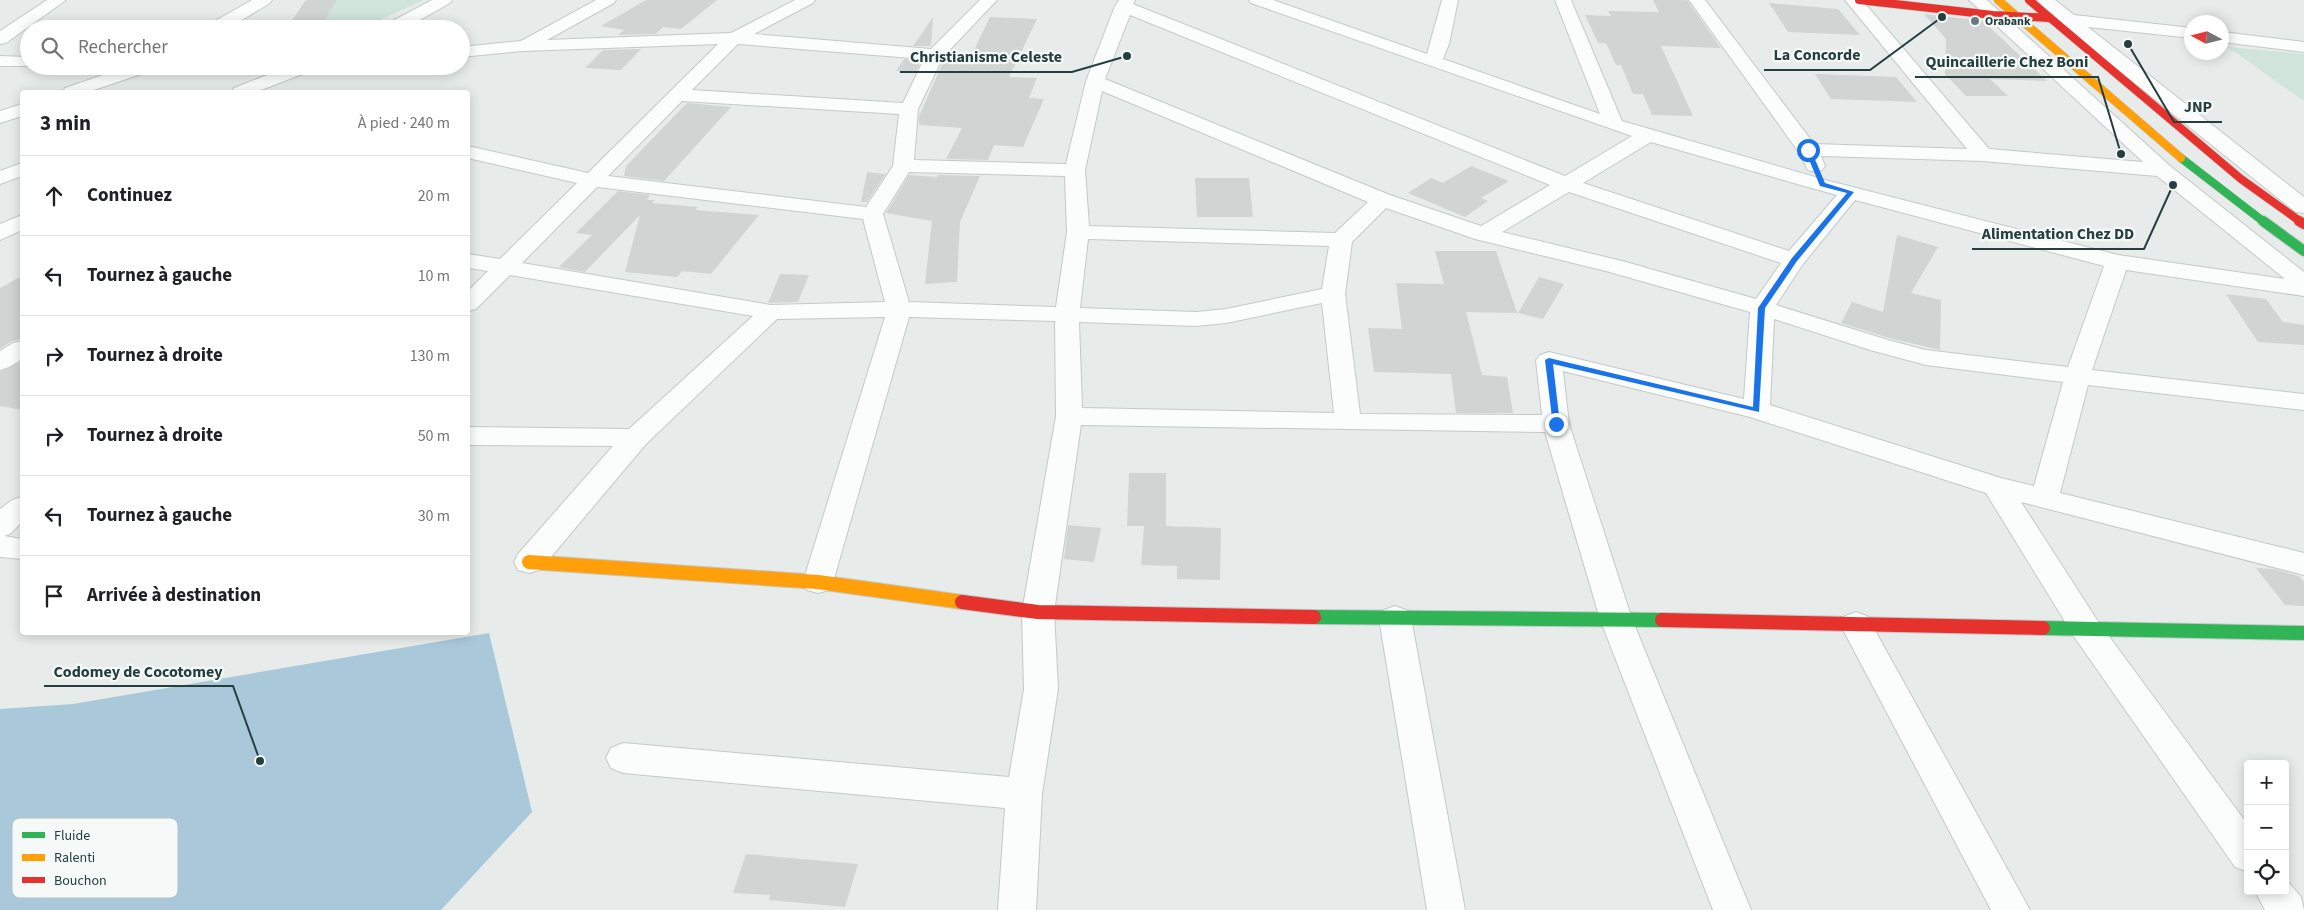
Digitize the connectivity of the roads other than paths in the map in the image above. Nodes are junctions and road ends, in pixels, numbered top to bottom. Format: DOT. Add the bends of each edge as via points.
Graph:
graph roads {
  1 [pos="58,0"];
  2 [pos="264,0"];
  3 [pos="444,0"];
  4 [pos="608,0"];
  5 [pos="989,0"];
  6 [pos="1257,0"];
  7 [pos="1450,0"];
  8 [pos="1563,0"];
  9 [pos="1697,0"];
  10 [pos="1853,0"];
  11 [pos="1859,0"];
  12 [pos="1977,0"];
  13 [pos="2029,0"];
  14 [pos="801,1"];
  15 [pos="1125,3"];
  16 [pos="1995,7"];
  17 [pos="2054,12"];
  18 [pos="2016,16"];
  19 [pos="27,20"];
  20 [pos="230,20"];
  21 [pos="407,20"];
  22 [pos="20,25"];
  23 [pos="2184,33"];
  24 [pos="0,38"];
  25 [pos="734,38"];
  26 [pos="2229,38"];
  27 [pos="522,46"];
  28 [pos="2304,47"];
  29 [pos="470,51"];
  30 [pos="935,55"];
  31 [pos="1433,61"];
  32 [pos="0,62"];
  33 [pos="20,62"];
  34 [pos="121,75"];
  35 [pos="284,75"];
  36 [pos="1095,81"];
  37 [pos="78,90"];
  38 [pos="246,90"];
  39 [pos="675,95"];
  40 [pos="909,109"];
  41 [pos="20,111"];
  42 [pos="0,117"];
  43 [pos="1614,125"];
  44 [pos="1649,135"];
  45 [pos="1808,150"];
  46 [pos="470,152"];
  47 [pos="1983,155"];
  48 [pos="0,160"];
  49 [pos="20,164"];
  50 [pos="903,166"];
  51 [pos="20,170"];
  52 [pos="1075,170"];
  53 [pos="2163,170"];
  54 [pos="0,178"];
  55 [pos="593,180"];
  56 [pos="1566,184"];
  57 [pos="1822,185"];
  58 [pos="2281,191"];
  59 [pos="1851,192"];
  60 [pos="2304,193"];
  61 [pos="1382,200"];
  62 [pos="2304,207"];
  63 [pos="872,214"];
  64 [pos="20,223"];
  65 [pos="2304,224"];
  66 [pos="0,232"];
  67 [pos="1078,232"];
  68 [pos="1483,234"];
  69 [pos="1341,240"];
  70 [pos="2304,251"];
  71 [pos="1794,260"];
  72 [pos="470,261"];
  73 [pos="2117,262"];
  74 [pos="504,267"];
  75 [pos="2304,283"];
  76 [pos="2304,289"];
  77 [pos="1333,294"];
  78 [pos="470,302"];
  79 [pos="1762,308"];
  80 [pos="899,309"];
  81 [pos="771,312"];
  82 [pos="1067,316"];
  83 [pos="20,349"];
  84 [pos="0,362"];
  85 [pos="2077,377"];
  86 [pos="2303,404"];
  87 [pos="1756,410"];
  88 [pos="1069,416"];
  89 [pos="1348,422"];
  90 [pos="1556,424"];
  91 [pos="470,436"];
  92 [pos="636,438"];
  93 [pos="1996,486"];
  94 [pos="2045,497"];
  95 [pos="20,509"];
  96 [pos="0,527"];
  97 [pos="0,546"];
  98 [pos="20,549"];
  99 [pos="530,562"];
  100 [pos="2304,564"];
  101 [pos="818,582"];
  102 [pos="1038,612"];
  103 [pos="1395,618"];
  104 [pos="1616,619"];
  105 [pos="1856,624"];
  106 [pos="2086,630"];
  107 [pos="2304,633"];
  108 [pos="623,758"];
  109 [pos="1024,794"];
  110 [pos="2244,850"];
  111 [pos="2277,895"];
  112 [pos="1017,910"];
  113 [pos="1446,910"];
  114 [pos="1732,910"];
  115 [pos="2011,910"];
  116 [pos="2287,910"];
  1 -- 19 [label="street"];
  2 -- 20 [label="street"];
  3 -- 21 [label="street"];
  4 -- 27 [label="street"];
  5 -- 30 [label="street"];
  6 -- 31 [label="street"];
  7 -- 31 [label="street"];
  8 -- 43 [label="street"];
  9 -- 45 [label="street"];
  10 -- 47 [label="street"];
  11 -- 16 [label="main road"];
  12 -- 16 [label="street"];
  13 -- 17 [label="main road"];
  14 -- 25 [label="street"];
  15 -- 36 [label="street"];
  15 -- 56 [label="street"];
  16 -- 18 [label="main road"];
  16 -- 53 [label="street"];
  17 -- 18 [label="main road"];
  17 -- 23 [label="street"];
  17 -- 58 [label="street"];
  17 -- 65 [label="main road" via="2241,179"];
  18 -- 70 [label="main road" via="2202,176"];
  22 -- 24 [label="street"];
  25 -- 27 [label="street"];
  25 -- 30 [label="street"];
  25 -- 39 [label="street"];
  26 -- 28 [label="street"];
  27 -- 29 [label="street"];
  30 -- 40 [label="street"];
  31 -- 43 [label="street"];
  32 -- 33 [label="street"];
  34 -- 37 [label="street"];
  35 -- 38 [label="street"];
  36 -- 52 [label="street"];
  36 -- 61 [label="street"];
  39 -- 40 [label="street"];
  39 -- 55 [label="street"];
  40 -- 50 [label="street"];
  41 -- 42 [label="street"];
  43 -- 44 [label="street"];
  44 -- 56 [label="street"];
  44 -- 57 [label="street"];
  45 -- 47 [label="street"];
  45 -- 57 [label="street"];
  46 -- 55 [label="street"];
  47 -- 53 [label="street"];
  48 -- 49 [label="street"];
  50 -- 52 [label="street"];
  50 -- 63 [label="street"];
  51 -- 54 [label="street"];
  52 -- 67 [label="street"];
  53 -- 75 [label="street"];
  55 -- 63 [label="street"];
  55 -- 74 [label="street"];
  56 -- 68 [label="street"];
  56 -- 71 [label="street"];
  57 -- 59 [label="street"];
  58 -- 60 [label="street"];
  58 -- 62 [label="street"];
  59 -- 71 [label="street"];
  59 -- 73 [label="street"];
  61 -- 68 [label="street"];
  61 -- 69 [label="street"];
  63 -- 80 [label="street"];
  64 -- 66 [label="street"];
  67 -- 69 [label="street"];
  67 -- 82 [label="street"];
  68 -- 79 [label="street" via="1614,266"];
  69 -- 77 [label="street"];
  71 -- 79 [label="street"];
  72 -- 74 [label="street"];
  73 -- 76 [label="street"];
  73 -- 85 [label="street"];
  74 -- 78 [label="street"];
  74 -- 81 [label="street"];
  77 -- 82 [label="street" via="1196,319"];
  77 -- 89 [label="street"];
  79 -- 85 [label="street" via="1926,357"];
  79 -- 87 [label="street"];
  80 -- 81 [label="street"];
  80 -- 82 [label="street"];
  80 -- 101 [label="street"];
  81 -- 92 [label="street"];
  82 -- 88 [label="street"];
  83 -- 84 [label="street"];
  85 -- 86 [label="street"];
  85 -- 94 [label="street"];
  87 -- 90 [label="street" via="1549,360"];
  87 -- 93 [label="street"];
  88 -- 89 [label="street"];
  88 -- 102 [label="street"];
  89 -- 90 [label="street"];
  90 -- 104 [label="street"];
  91 -- 92 [label="street"];
  92 -- 99 [label="street"];
  93 -- 94 [label="street"];
  93 -- 106 [label="street"];
  94 -- 100 [label="street"];
  95 -- 96 [label="street"];
  97 -- 98 [label="street"];
  99 -- 101 [label="main road"];
  101 -- 102 [label="main road"];
  102 -- 103 [label="main road"];
  102 -- 109 [label="street" via="1041,689"];
  103 -- 104 [label="main road"];
  103 -- 113 [label="street"];
  104 -- 105 [label="main road"];
  104 -- 114 [label="street"];
  105 -- 106 [label="main road"];
  105 -- 115 [label="street"];
  106 -- 107 [label="main road"];
  106 -- 110 [label="street"];
  108 -- 109 [label="street"];
  109 -- 112 [label="street"];
  111 -- 116 [label="street"];
}
